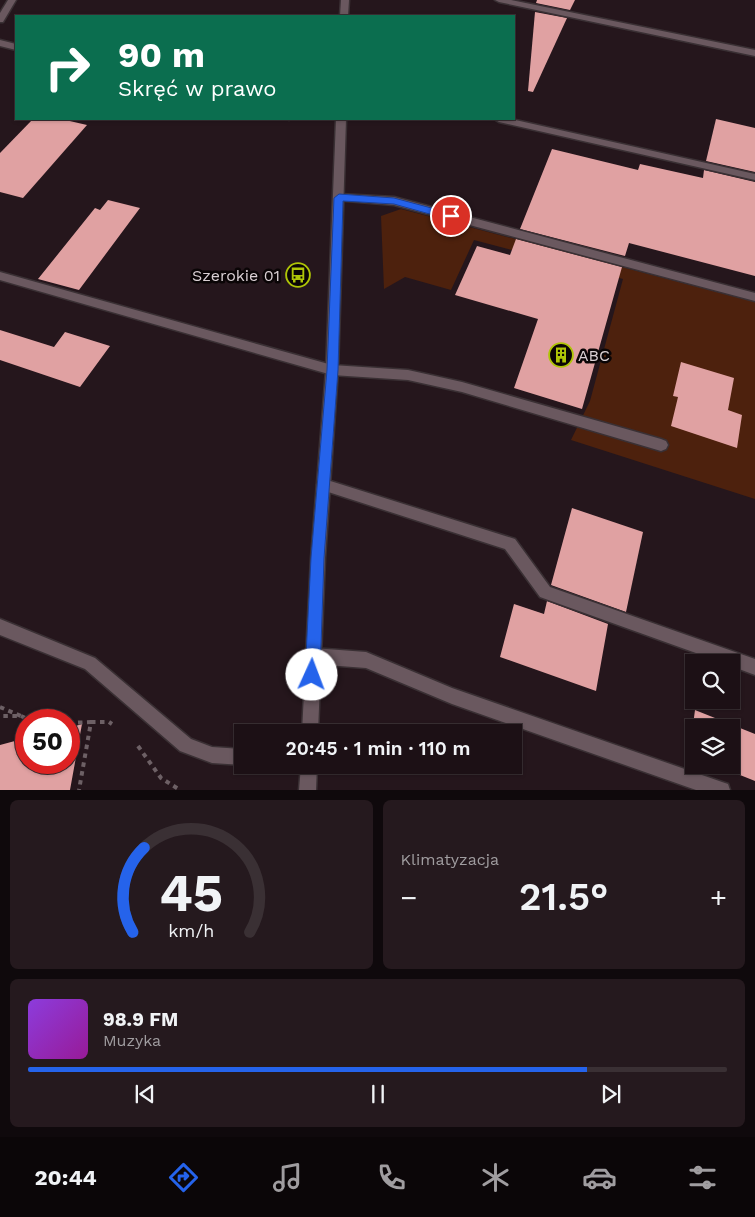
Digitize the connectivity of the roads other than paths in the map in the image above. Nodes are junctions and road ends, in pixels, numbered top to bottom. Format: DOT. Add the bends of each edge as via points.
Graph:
graph roads {
  1 [pos="12,0"];
  2 [pos="345,0"];
  3 [pos="499,0"];
  4 [pos="344,15"];
  5 [pos="0,20"];
  6 [pos="0,43"];
  7 [pos="15,47"];
  8 [pos="755,53"];
  9 [pos="341,120"];
  10 [pos="503,120"];
  11 [pos="755,178"];
  12 [pos="339,198"];
  13 [pos="0,276"];
  14 [pos="755,297"];
  15 [pos="332,370"];
  16 [pos="661,445"];
  17 [pos="324,485"];
  18 [pos="0,627"];
  19 [pos="313,656"];
  20 [pos="755,667"];
  21 [pos="310,724"];
  22 [pos="234,756"];
  23 [pos="309,774"];
  24 [pos="308,790"];
  25 [pos="722,790"];
  1 -- 5 [label="main road"];
  2 -- 4 [label="main road"];
  3 -- 8 [label="main road"];
  6 -- 7 [label="main road"];
  9 -- 12 [label="main road"];
  10 -- 11 [label="main road"];
  12 -- 14 [label="main road" via="394,201"];
  12 -- 15 [label="main road"];
  13 -- 15 [label="main road"];
  15 -- 16 [label="main road" via="408,374"];
  15 -- 17 [label="main road"];
  17 -- 19 [label="main road"];
  17 -- 20 [label="main road" via="510,544 545,592"];
  18 -- 22 [label="main road" via="90,663 186,745 212,755"];
  19 -- 21 [label="main road"];
  19 -- 25 [label="main road" via="366,660 452,696"];
  23 -- 24 [label="main road"];
}
